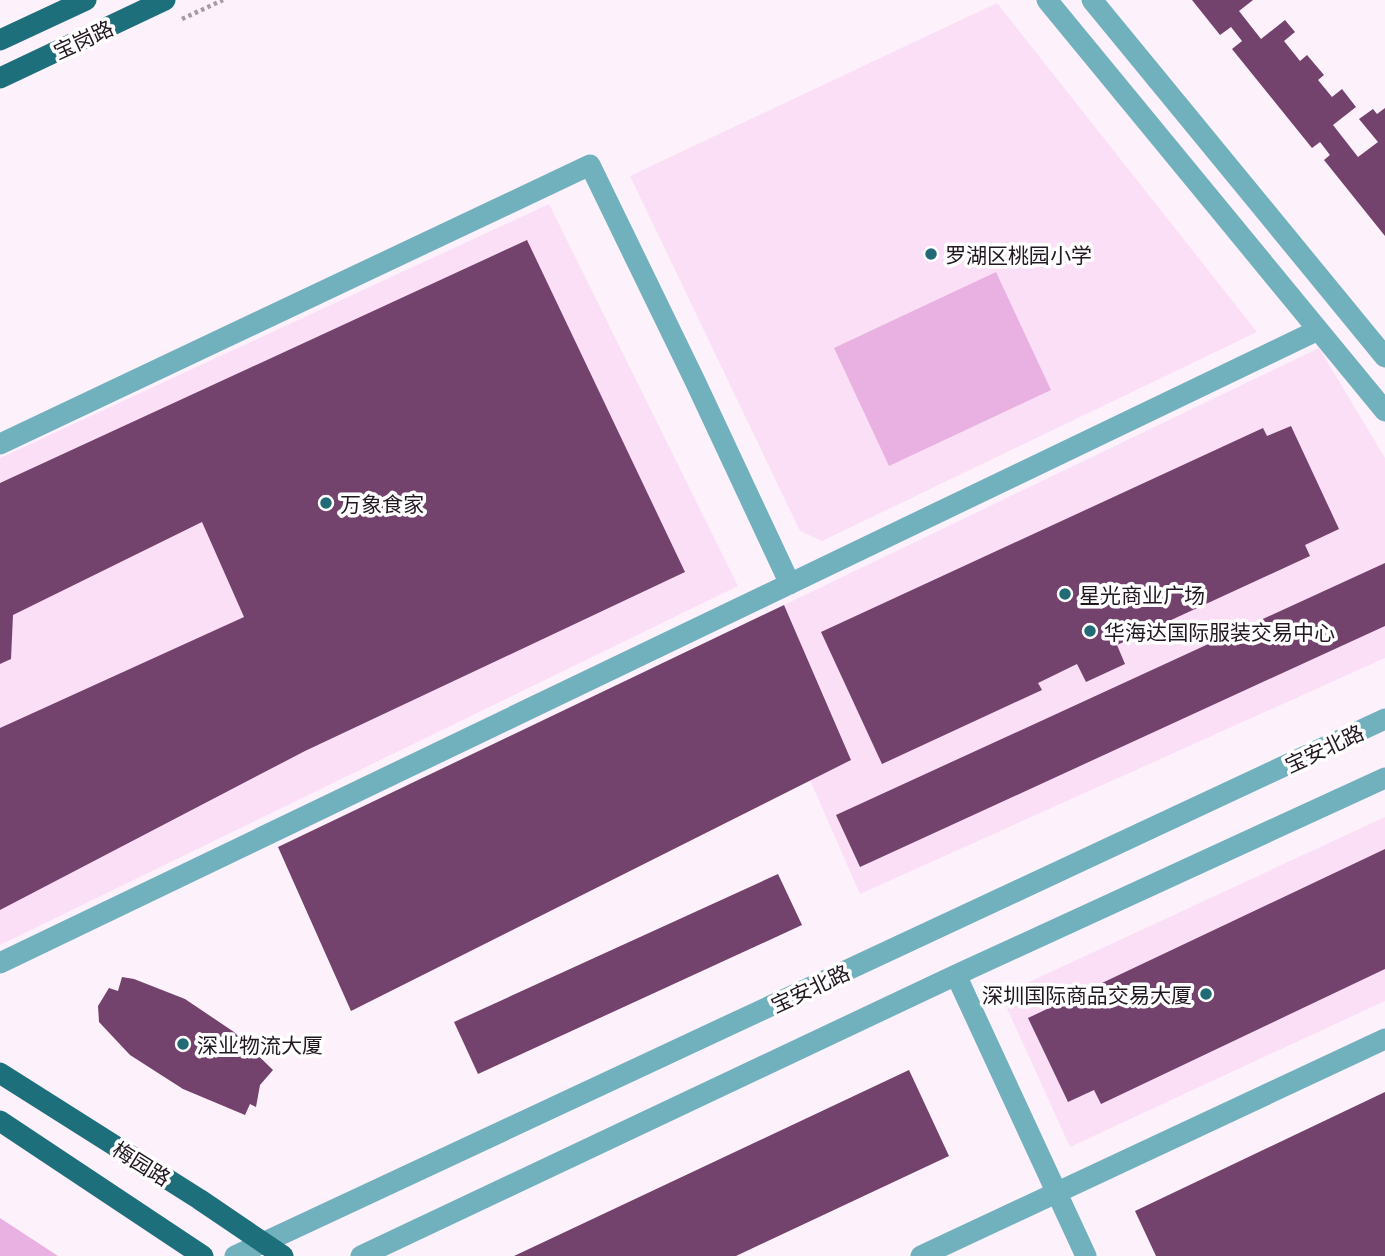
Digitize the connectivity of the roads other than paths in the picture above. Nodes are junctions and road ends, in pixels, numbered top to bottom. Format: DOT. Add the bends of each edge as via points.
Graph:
graph roads {
  1 [pos="86,0"];
  2 [pos="165,0"];
  3 [pos="1047,0"];
  4 [pos="1092,0"];
  5 [pos="0,40"];
  6 [pos="0,78"];
  7 [pos="1318,330"];
  8 [pos="1377,334"];
  9 [pos="1385,357"];
  10 [pos="1385,411"];
  11 [pos="0,444"];
  12 [pos="790,584"];
  13 [pos="1385,719"];
  14 [pos="1385,778"];
  15 [pos="0,963"];
  16 [pos="956,975"];
  17 [pos="1385,1039"];
  18 [pos="0,1073"];
  19 [pos="0,1121"];
  20 [pos="1057,1192"];
  21 [pos="264,1243"];
  22 [pos="203,1256"];
  23 [pos="235,1256"];
  24 [pos="283,1256"];
  25 [pos="360,1256"];
  26 [pos="922,1256"];
  27 [pos="1086,1256"];
  1 -- 5 [label="main road, 宝岗路"];
  2 -- 6 [label="main road, 宝岗路"];
  3 -- 7 [label="street"];
  4 -- 8 [label="street"];
  7 -- 10 [label="street"];
  7 -- 12 [label="street"];
  8 -- 9 [label="street"];
  11 -- 12 [label="street" via="590,165"];
  12 -- 15 [label="street"];
  13 -- 21 [label="street, 宝安北路"];
  14 -- 16 [label="street"];
  16 -- 20 [label="street"];
  16 -- 25 [label="street"];
  17 -- 20 [label="street"];
  18 -- 21 [label="main road, 梅园路"];
  19 -- 22 [label="main road, 梅园路"];
  20 -- 26 [label="street"];
  20 -- 27 [label="street"];
  21 -- 23 [label="street, 宝安北路"];
  21 -- 24 [label="main road, 梅园路"];
}
